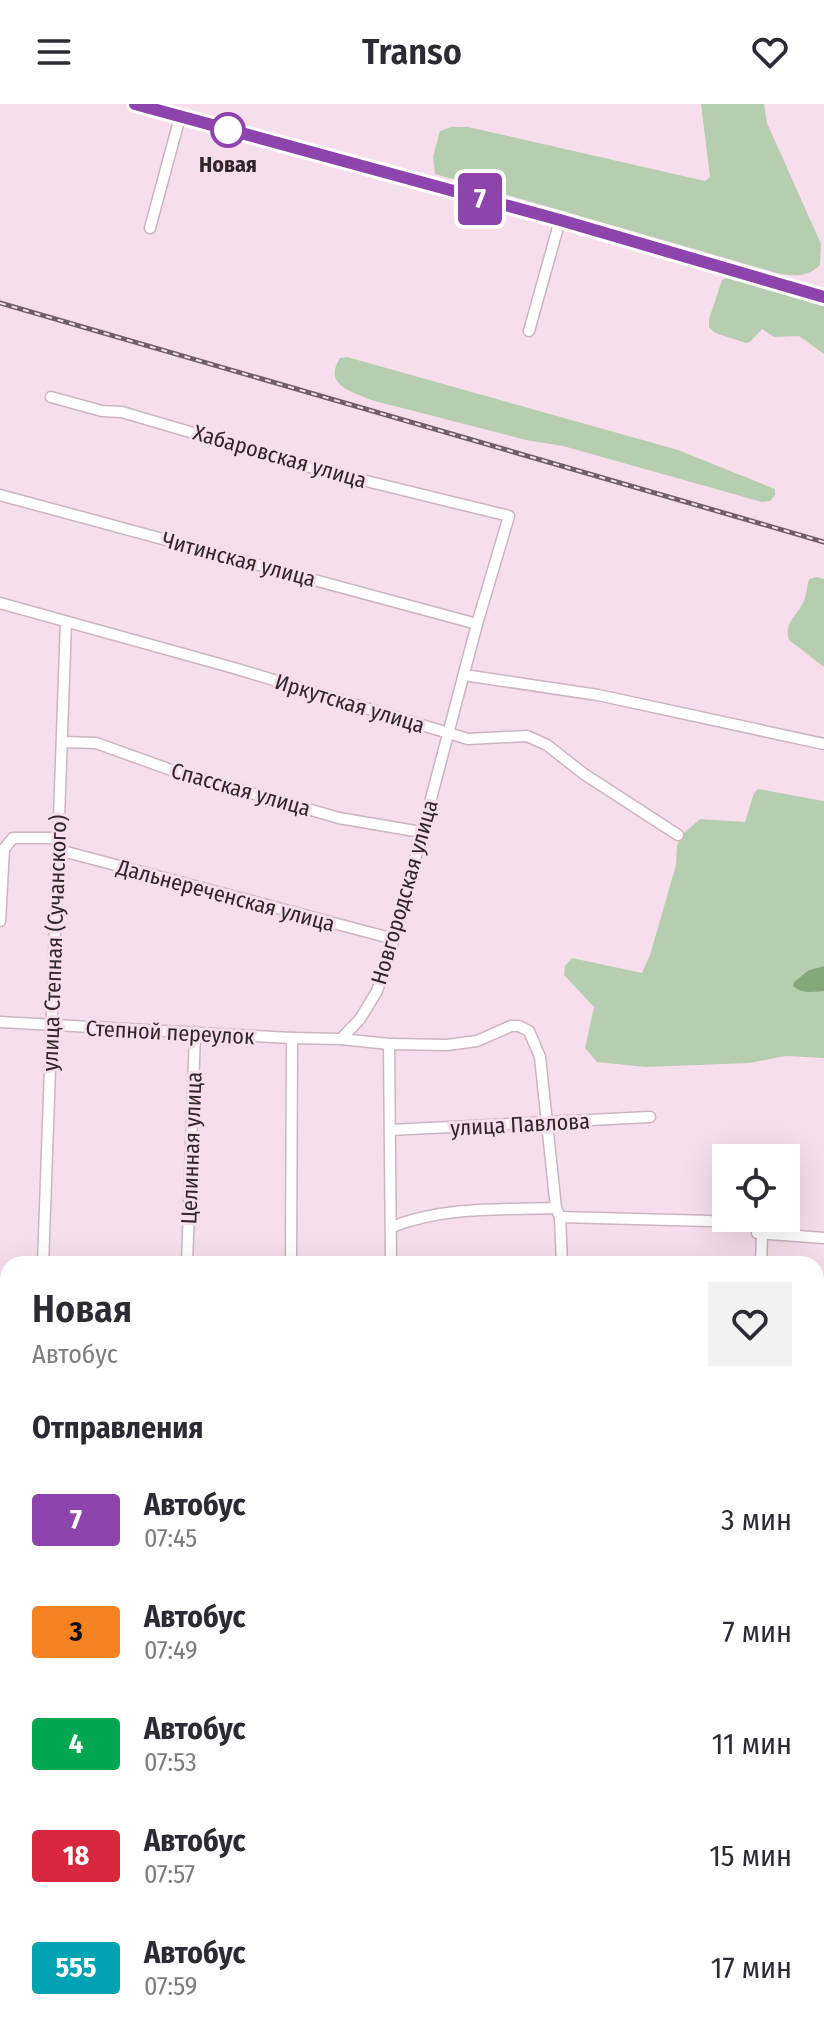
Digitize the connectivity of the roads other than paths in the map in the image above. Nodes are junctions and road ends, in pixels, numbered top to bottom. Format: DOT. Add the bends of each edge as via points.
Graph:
graph roads {
  1 [pos="135,104"];
  2 [pos="180,117"];
  3 [pos="560,220"];
  4 [pos="150,228"];
  5 [pos="824,297"];
  6 [pos="529,331"];
  7 [pos="51,397"];
  8 [pos="0,495"];
  9 [pos="509,516"];
  10 [pos="0,603"];
  11 [pos="66,622"];
  12 [pos="477,624"];
  13 [pos="464,675"];
  14 [pos="448,733"];
  15 [pos="62,742"];
  16 [pos="824,744"];
  17 [pos="421,832"];
  18 [pos="678,835"];
  19 [pos="59,838"];
  20 [pos="59,850"];
  21 [pos="0,921"];
  22 [pos="394,939"];
  23 [pos="0,1022"];
  24 [pos="49,1026"];
  25 [pos="195,1032"];
  26 [pos="292,1038"];
  27 [pos="341,1039"];
  28 [pos="389,1044"];
  29 [pos="650,1117"];
  30 [pos="548,1122"];
  31 [pos="390,1130"];
  32 [pos="558,1212"];
  33 [pos="710,1221"];
  34 [pos="392,1227"];
  35 [pos="824,1238"];
  36 [pos="43,1256"];
  37 [pos="187,1256"];
  38 [pos="291,1256"];
  39 [pos="391,1256"];
  40 [pos="561,1256"];
  41 [pos="761,1256"];
  1 -- 2 [label="main road"];
  2 -- 3 [label="main road"];
  2 -- 4 [label="street"];
  3 -- 5 [label="main road"];
  3 -- 6 [label="street"];
  7 -- 9 [label="street, Хабаровская улица"];
  8 -- 12 [label="street, Читинская улица"];
  9 -- 12 [label="street, Новгородская улица"];
  10 -- 11 [label="street, Иркутская улица"];
  11 -- 14 [label="street, Иркутская улица"];
  11 -- 15 [label="street, улица Степная (Сучанского)"];
  12 -- 13 [label="street, Новгородская улица"];
  13 -- 14 [label="street, Новгородская улица"];
  13 -- 16 [label="street" via="598,695"];
  14 -- 17 [label="street, Новгородская улица"];
  14 -- 18 [label="street, Иркутская улица" via="482,740 527,736"];
  15 -- 17 [label="street, Спасская улица" via="96,743 339,818"];
  15 -- 19 [label="street, улица Степная (Сучанского)"];
  17 -- 22 [label="street, Новгородская улица"];
  19 -- 20 [label="street, улица Степная (Сучанского)"];
  19 -- 21 [label="street" via="9,841 4,849"];
  20 -- 22 [label="street, Дальнереченская улица"];
  20 -- 24 [label="street, улица Степная (Сучанского)"];
  22 -- 27 [label="street, Новгородская улица" via="377,991"];
  23 -- 24 [label="street, Степной переулок"];
  24 -- 25 [label="street, Степной переулок"];
  24 -- 36 [label="street, улица Степная (Сучанского)"];
  25 -- 26 [label="street, Степной переулок"];
  25 -- 37 [label="street, Целинная улица"];
  26 -- 27 [label="street"];
  26 -- 38 [label="street"];
  27 -- 28 [label="street"];
  28 -- 30 [label="street" via="477,1041 519,1026 529,1031 540,1057"];
  28 -- 31 [label="street"];
  29 -- 30 [label="street, улица Павлова"];
  30 -- 31 [label="street, улица Павлова"];
  30 -- 32 [label="street"];
  31 -- 34 [label="street"];
  32 -- 33 [label="street"];
  32 -- 34 [label="street" via="448,1211"];
  32 -- 40 [label="street"];
  34 -- 39 [label="street"];
  35 -- 41 [label="street" via="760,1234"];
}
